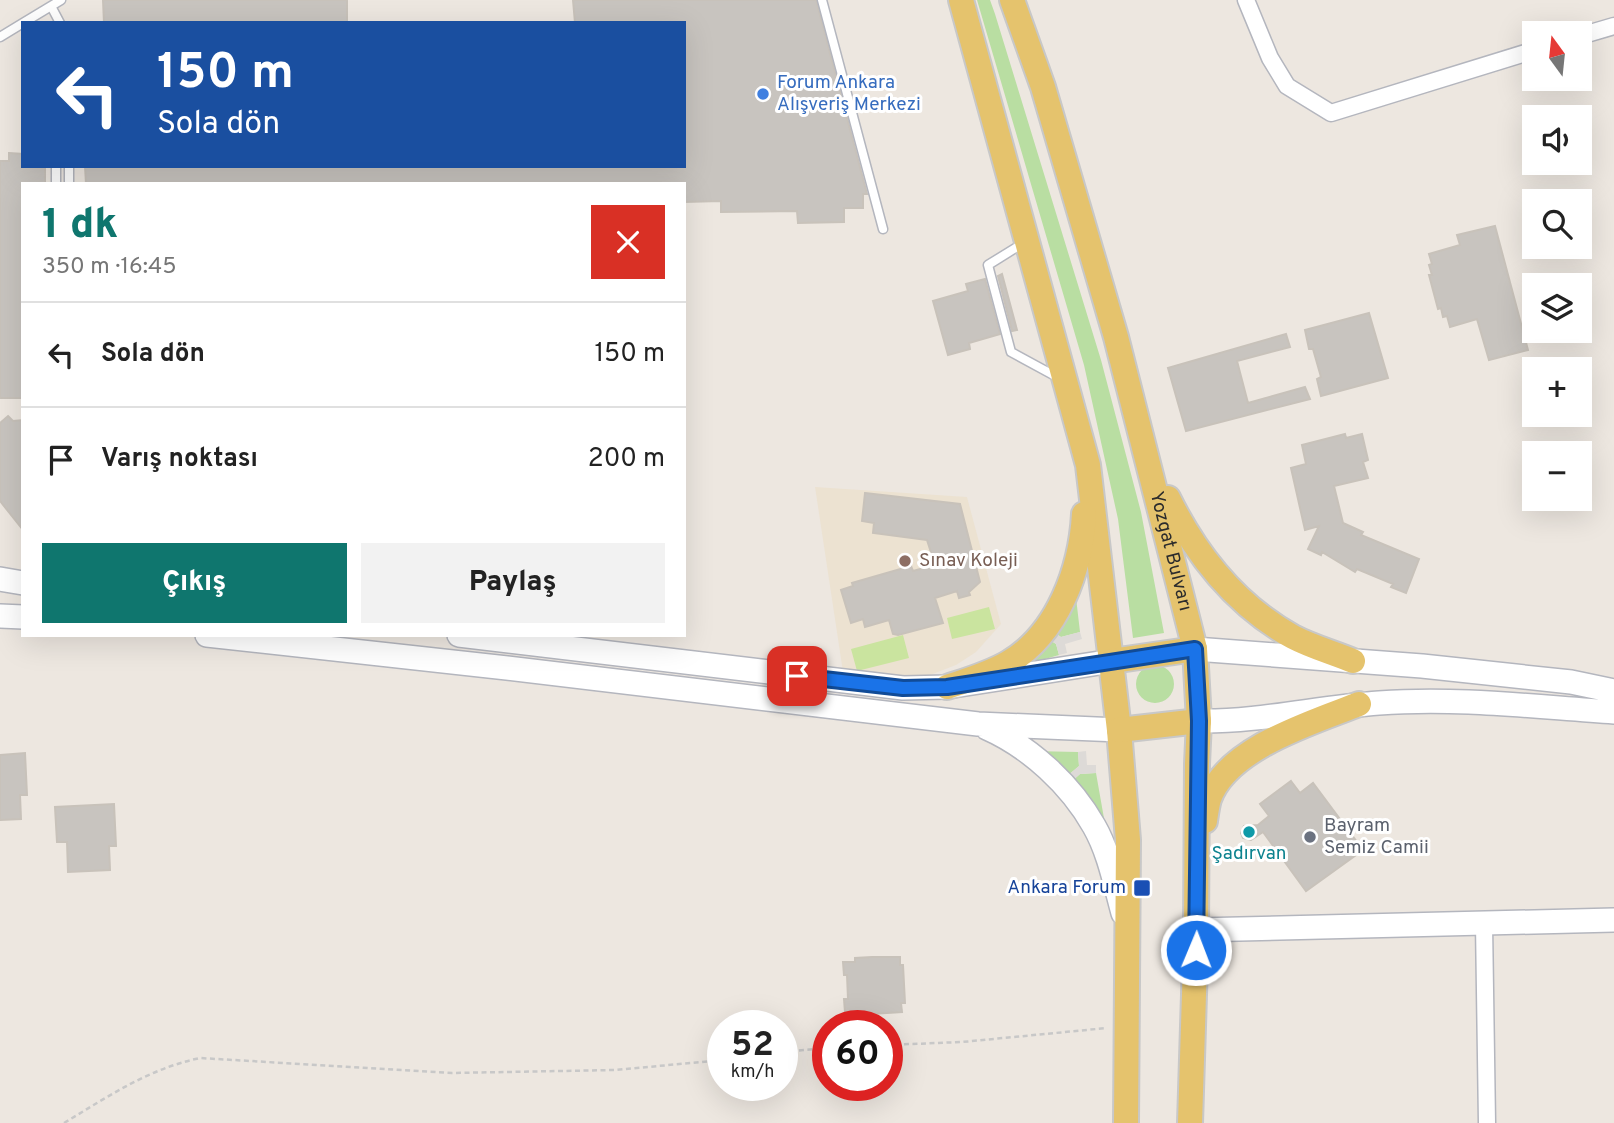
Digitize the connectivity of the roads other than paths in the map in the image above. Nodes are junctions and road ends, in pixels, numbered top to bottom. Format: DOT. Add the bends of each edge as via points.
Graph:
graph roads {
  1 [pos="61,0"];
  2 [pos="822,0"];
  3 [pos="961,0"];
  4 [pos="1012,0"];
  5 [pos="1246,0"];
  6 [pos="51,6"];
  7 [pos="26,21"];
  8 [pos="59,21"];
  9 [pos="21,24"];
  10 [pos="1614,26"];
  11 [pos="1592,32"];
  12 [pos="0,37"];
  13 [pos="1522,54"];
  14 [pos="883,229"];
  15 [pos="1027,240"];
  16 [pos="1065,382"];
  17 [pos="1146,453"];
  18 [pos="1088,464"];
  19 [pos="0,579"];
  20 [pos="21,583"];
  21 [pos="0,616"];
  22 [pos="21,617"];
  23 [pos="225,637"];
  24 [pos="475,637"];
  25 [pos="1195,649"];
  26 [pos="1112,661"];
  27 [pos="1353,661"];
  28 [pos="947,687"];
  29 [pos="1614,691"];
  30 [pos="1359,705"];
  31 [pos="1614,712"];
  32 [pos="1199,721"];
  33 [pos="978,724"];
  34 [pos="1119,730"];
  35 [pos="1196,862"];
  36 [pos="1614,920"];
  37 [pos="1484,924"];
  38 [pos="1127,930"];
  39 [pos="1196,930"];
  40 [pos="1126,1123"];
  41 [pos="1190,1123"];
  42 [pos="1487,1123"];
  1 -- 6 [label="lane"];
  2 -- 14 [label="lane"];
  3 -- 15 [label="main road"];
  4 -- 17 [label="main road, Yozgat Bulvarı" via="1043,87"];
  5 -- 13 [label="street" via="1287,86 1331,113"];
  6 -- 7 [label="lane"];
  6 -- 8 [label="lane"];
  9 -- 12 [label="lane"];
  10 -- 11 [label="street"];
  15 -- 16 [label="main road"];
  15 -- 16 [label="lane" via="988,265 1007,340 1011,352"];
  16 -- 18 [label="main road"];
  17 -- 25 [label="main road, Yozgat Bulvarı"];
  17 -- 27 [label="main road" via="1184,531 1217,576 1254,611 1294,637"];
  18 -- 26 [label="main road"];
  18 -- 28 [label="main road" via="1081,546 1052,618 1010,661"];
  19 -- 20 [label="main road"];
  21 -- 22 [label="main road"];
  23 -- 33 [label="main road"];
  24 -- 28 [label="main road" via="871,685"];
  25 -- 26 [label="main road"];
  25 -- 27 [label="main road"];
  25 -- 32 [label="main road, Yozgat Bulvarı"];
  26 -- 28 [label="main road"];
  26 -- 34 [label="main road"];
  27 -- 29 [label="main road" via="1571,682"];
  30 -- 31 [label="main road" via="1446,701"];
  30 -- 32 [label="main road"];
  30 -- 35 [label="main road" via="1258,747 1228,770 1209,797"];
  32 -- 34 [label="main road"];
  32 -- 35 [label="main road, Yozgat Bulvarı"];
  33 -- 34 [label="main road"];
  33 -- 38 [label="main road" via="1025,751 1077,802 1095,827 1111,867"];
  34 -- 38 [label="main road" via="1128,840"];
  35 -- 39 [label="main road, Yozgat Bulvarı"];
  36 -- 37 [label="main road"];
  37 -- 39 [label="main road"];
  37 -- 42 [label="street"];
  38 -- 40 [label="main road"];
  39 -- 41 [label="main road, Yozgat Bulvarı"];
}
